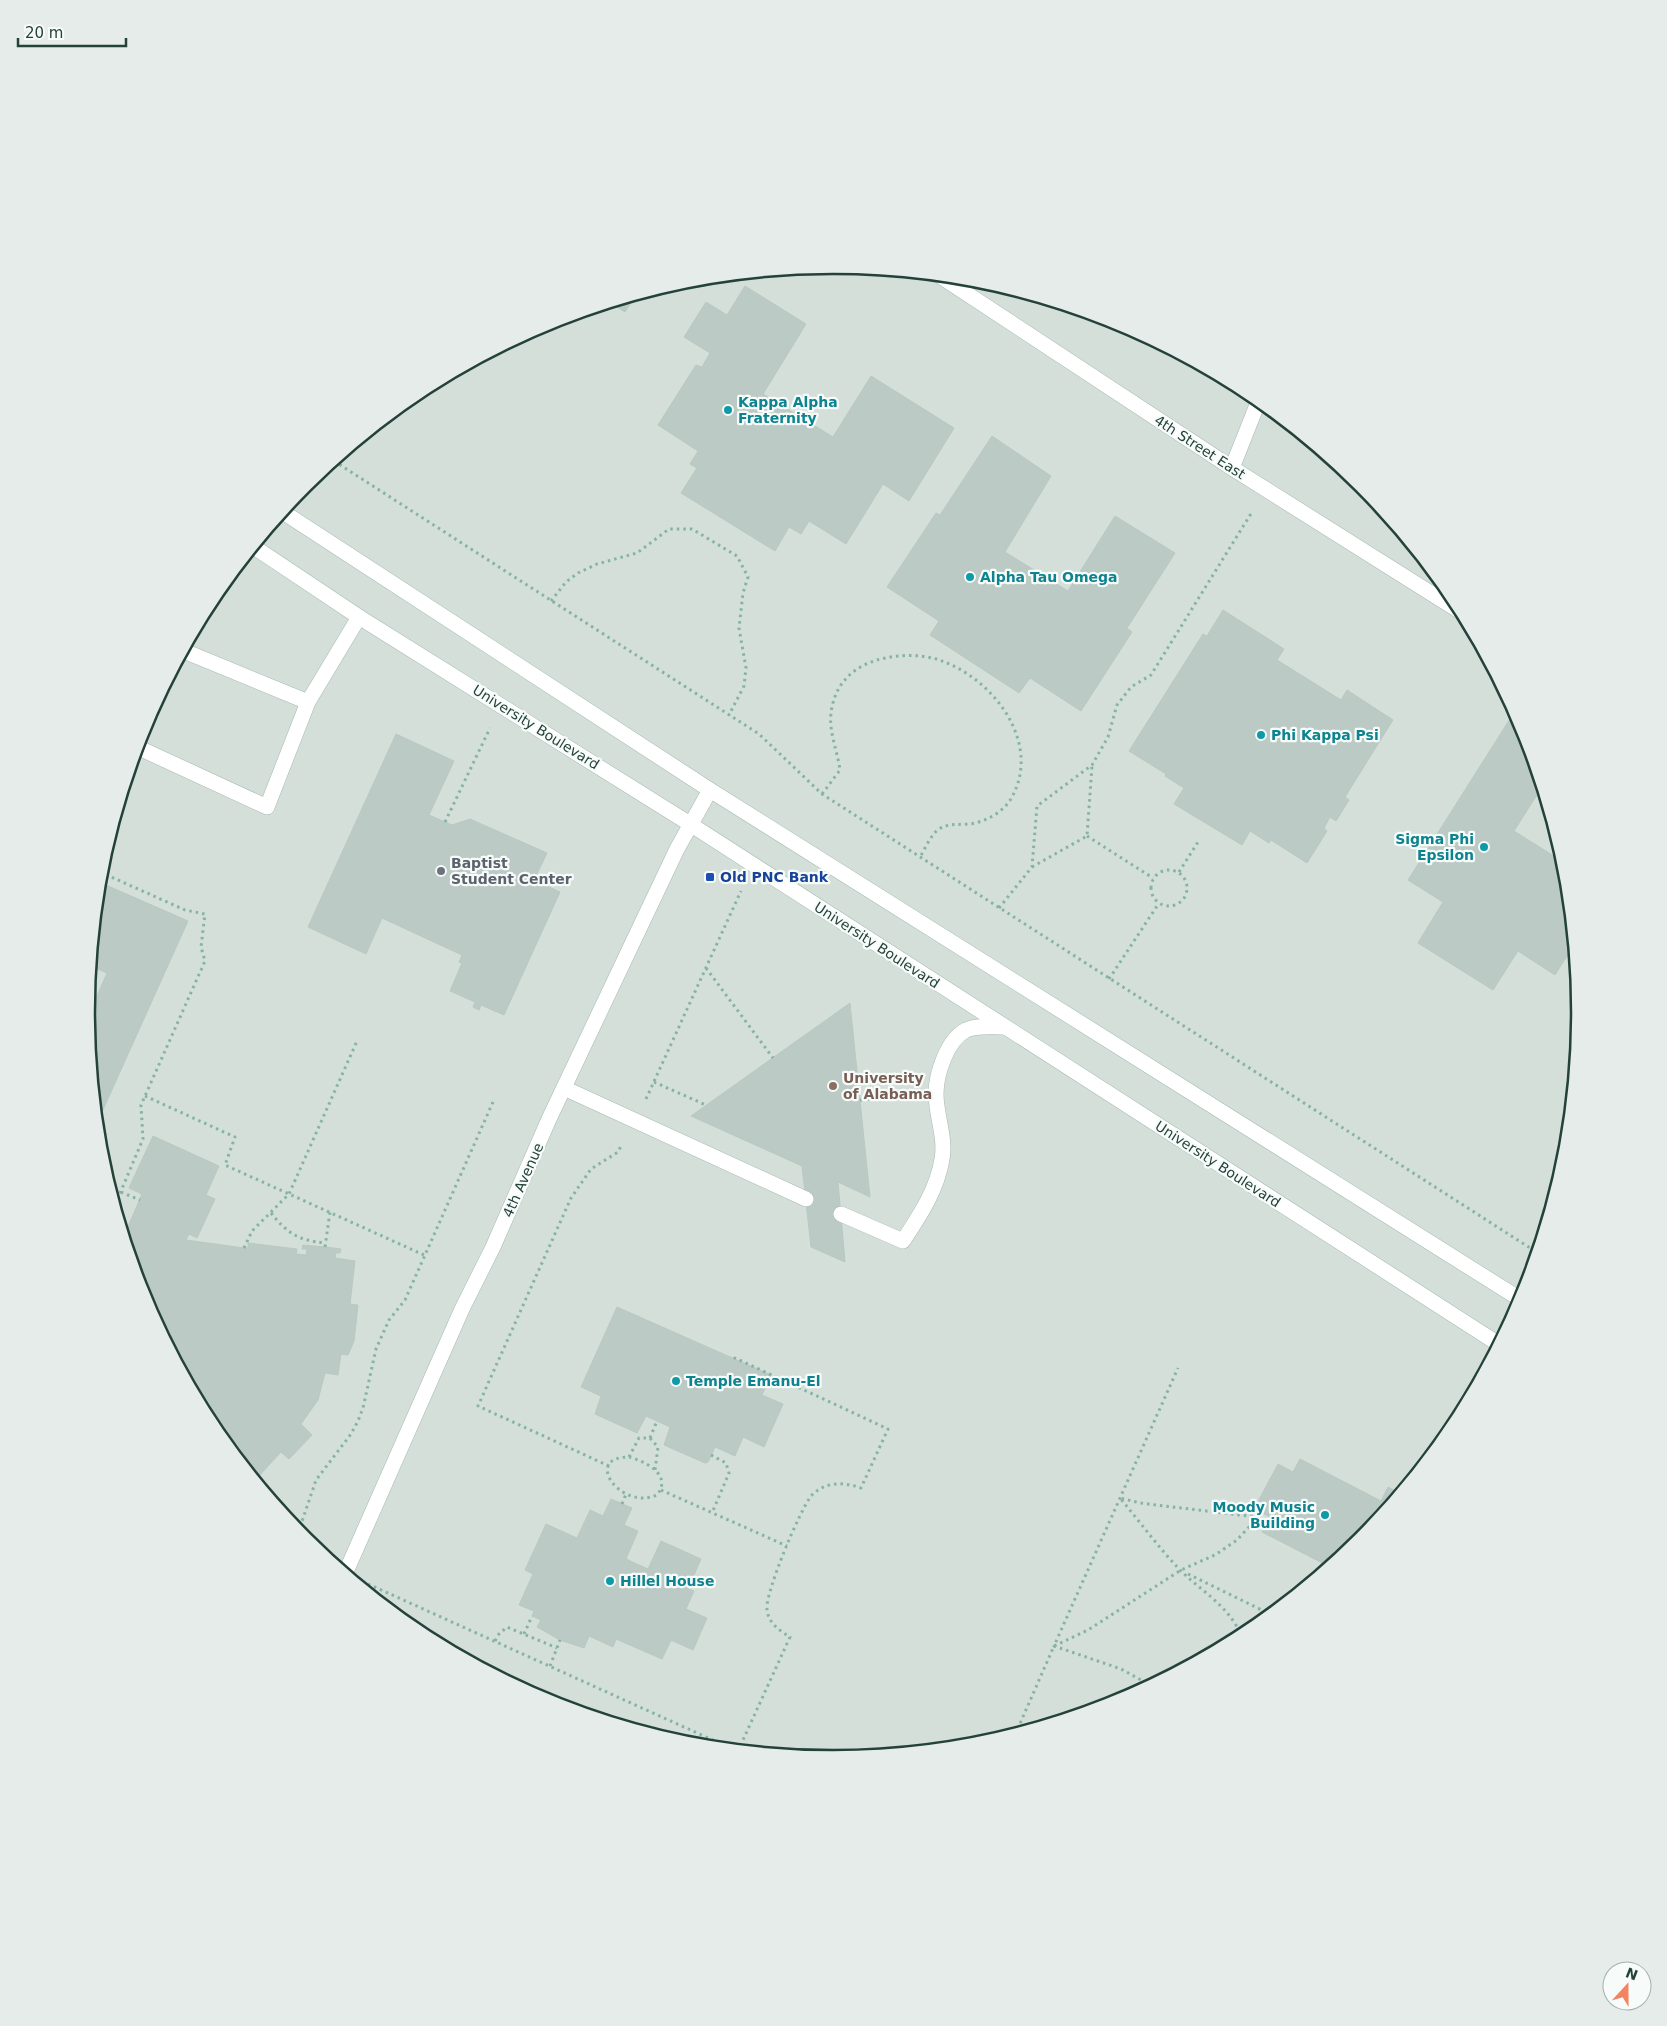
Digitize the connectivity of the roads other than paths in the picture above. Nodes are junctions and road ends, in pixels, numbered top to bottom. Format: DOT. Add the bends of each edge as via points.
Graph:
graph roads {
  1 [pos="954,285"];
  2 [pos="1255,407"];
  3 [pos="1232,468"];
  4 [pos="288,515"];
  5 [pos="259,550"];
  6 [pos="1449,605"];
  7 [pos="359,617"];
  8 [pos="189,653"];
  9 [pos="308,702"];
  10 [pos="144,750"];
  11 [pos="710,790"];
  12 [pos="690,824"];
  13 [pos="1004,1027"];
  14 [pos="564,1088"];
  15 [pos="806,1199"];
  16 [pos="841,1214"];
  17 [pos="1516,1296"];
  18 [pos="1495,1341"];
  19 [pos="347,1568"];
  1 -- 3 [label="main road, 4th Street East"];
  2 -- 3 [label="main road"];
  3 -- 6 [label="main road, 4th Street East"];
  4 -- 11 [label="main road"];
  5 -- 7 [label="main road, University Boulevard"];
  7 -- 9 [label="main road"];
  7 -- 12 [label="main road, University Boulevard"];
  8 -- 9 [label="main road"];
  9 -- 10 [label="main road" via="266,807"];
  11 -- 12 [label="main road, 4th Avenue"];
  11 -- 17 [label="main road"];
  12 -- 13 [label="main road, University Boulevard"];
  12 -- 14 [label="main road, 4th Avenue"];
  13 -- 16 [label="main road" via="966,1030 947,1053 936,1093 943,1157 934,1190 903,1241"];
  13 -- 18 [label="main road, University Boulevard"];
  14 -- 15 [label="main road"];
  14 -- 19 [label="main road, 4th Avenue"];
}
